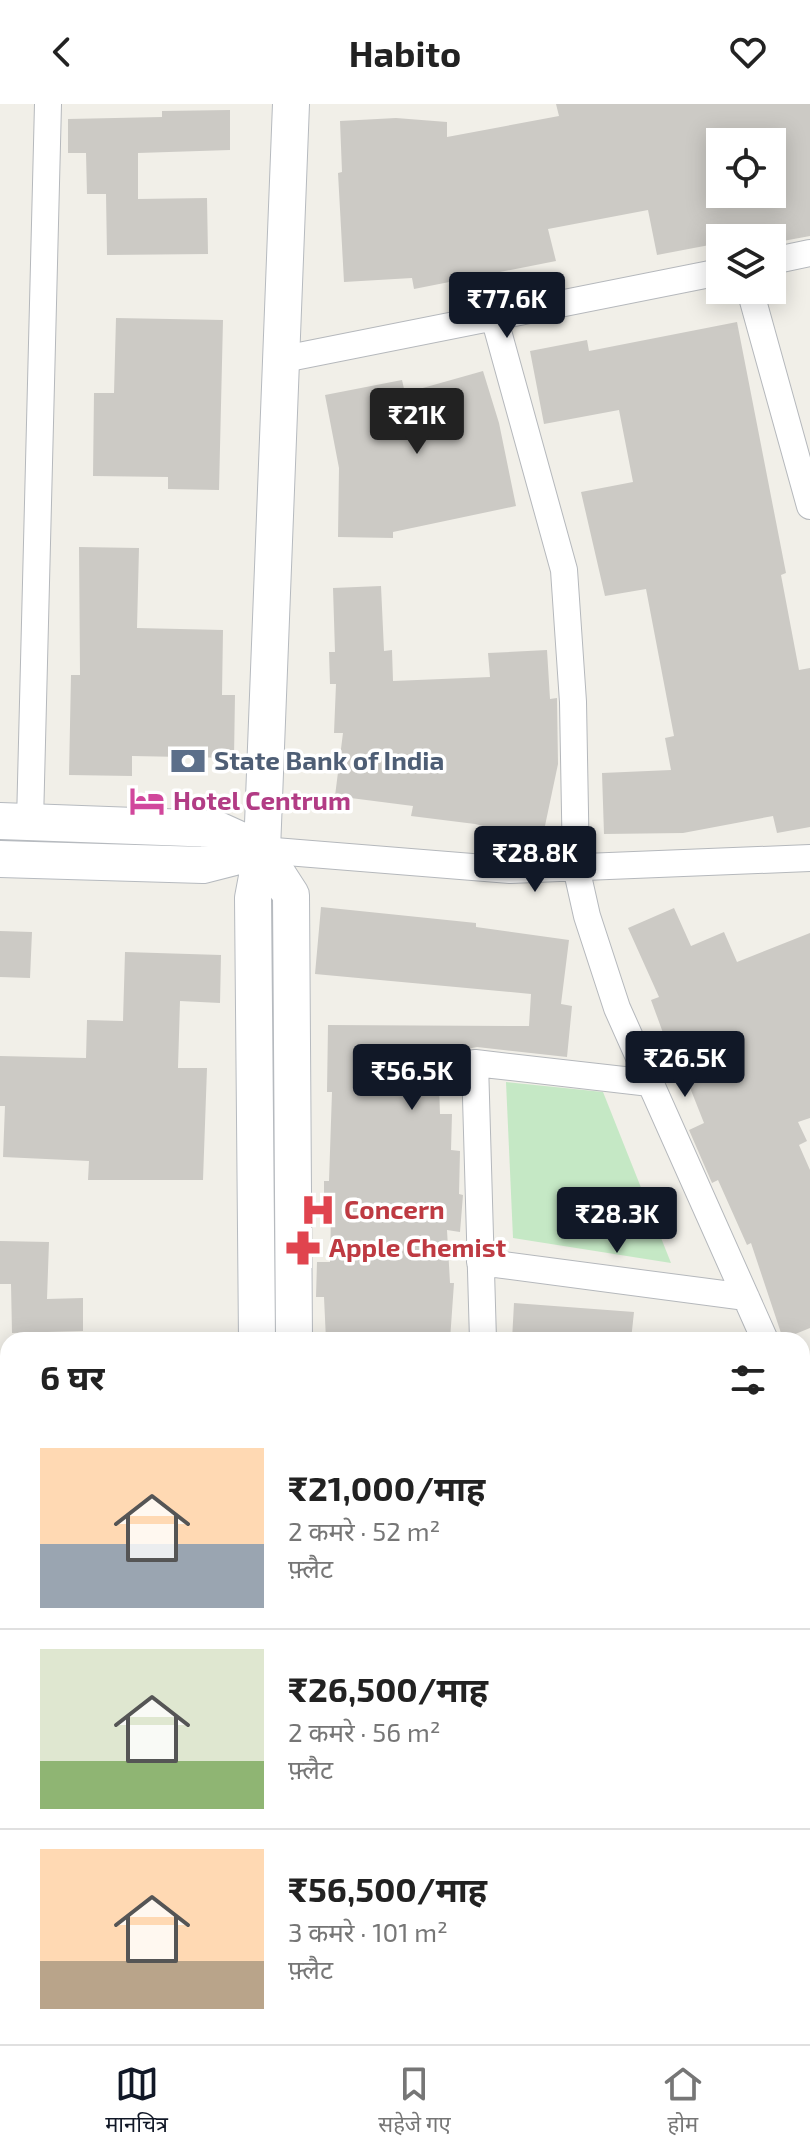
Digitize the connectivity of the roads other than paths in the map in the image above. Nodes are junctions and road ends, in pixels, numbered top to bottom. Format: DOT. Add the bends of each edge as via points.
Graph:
graph roads {
  1 [pos="48,104"];
  2 [pos="291,104"];
  3 [pos="810,253"];
  4 [pos="786,258"];
  5 [pos="706,275"];
  6 [pos="754,304"];
  7 [pos="494,317"];
  8 [pos="284,359"];
  9 [pos="810,506"];
  10 [pos="15,821"];
  11 [pos="262,850"];
  12 [pos="810,858"];
  13 [pos="0,859"];
  14 [pos="576,867"];
  15 [pos="650,1083"];
  16 [pos="480,1262"];
  17 [pos="746,1297"];
  18 [pos="257,1332"];
  19 [pos="294,1332"];
  20 [pos="483,1332"];
  21 [pos="761,1332"];
  1 -- 10 [label="street"];
  2 -- 8 [label="main road"];
  3 -- 4 [label="street"];
  5 -- 7 [label="street"];
  6 -- 9 [label="street"];
  7 -- 8 [label="street"];
  7 -- 14 [label="street" via="564,570"];
  8 -- 11 [label="main road"];
  10 -- 11 [label="main road" via="216,829"];
  11 -- 13 [label="main road" via="203,865"];
  11 -- 14 [label="street" via="510,870"];
  11 -- 18 [label="main road" via="253,898"];
  11 -- 19 [label="main road" via="291,895"];
  12 -- 14 [label="street"];
  14 -- 15 [label="street" via="617,1008"];
  15 -- 16 [label="street" via="475,1063"];
  15 -- 17 [label="street"];
  16 -- 17 [label="street"];
  16 -- 20 [label="street"];
  17 -- 21 [label="street"];
}
